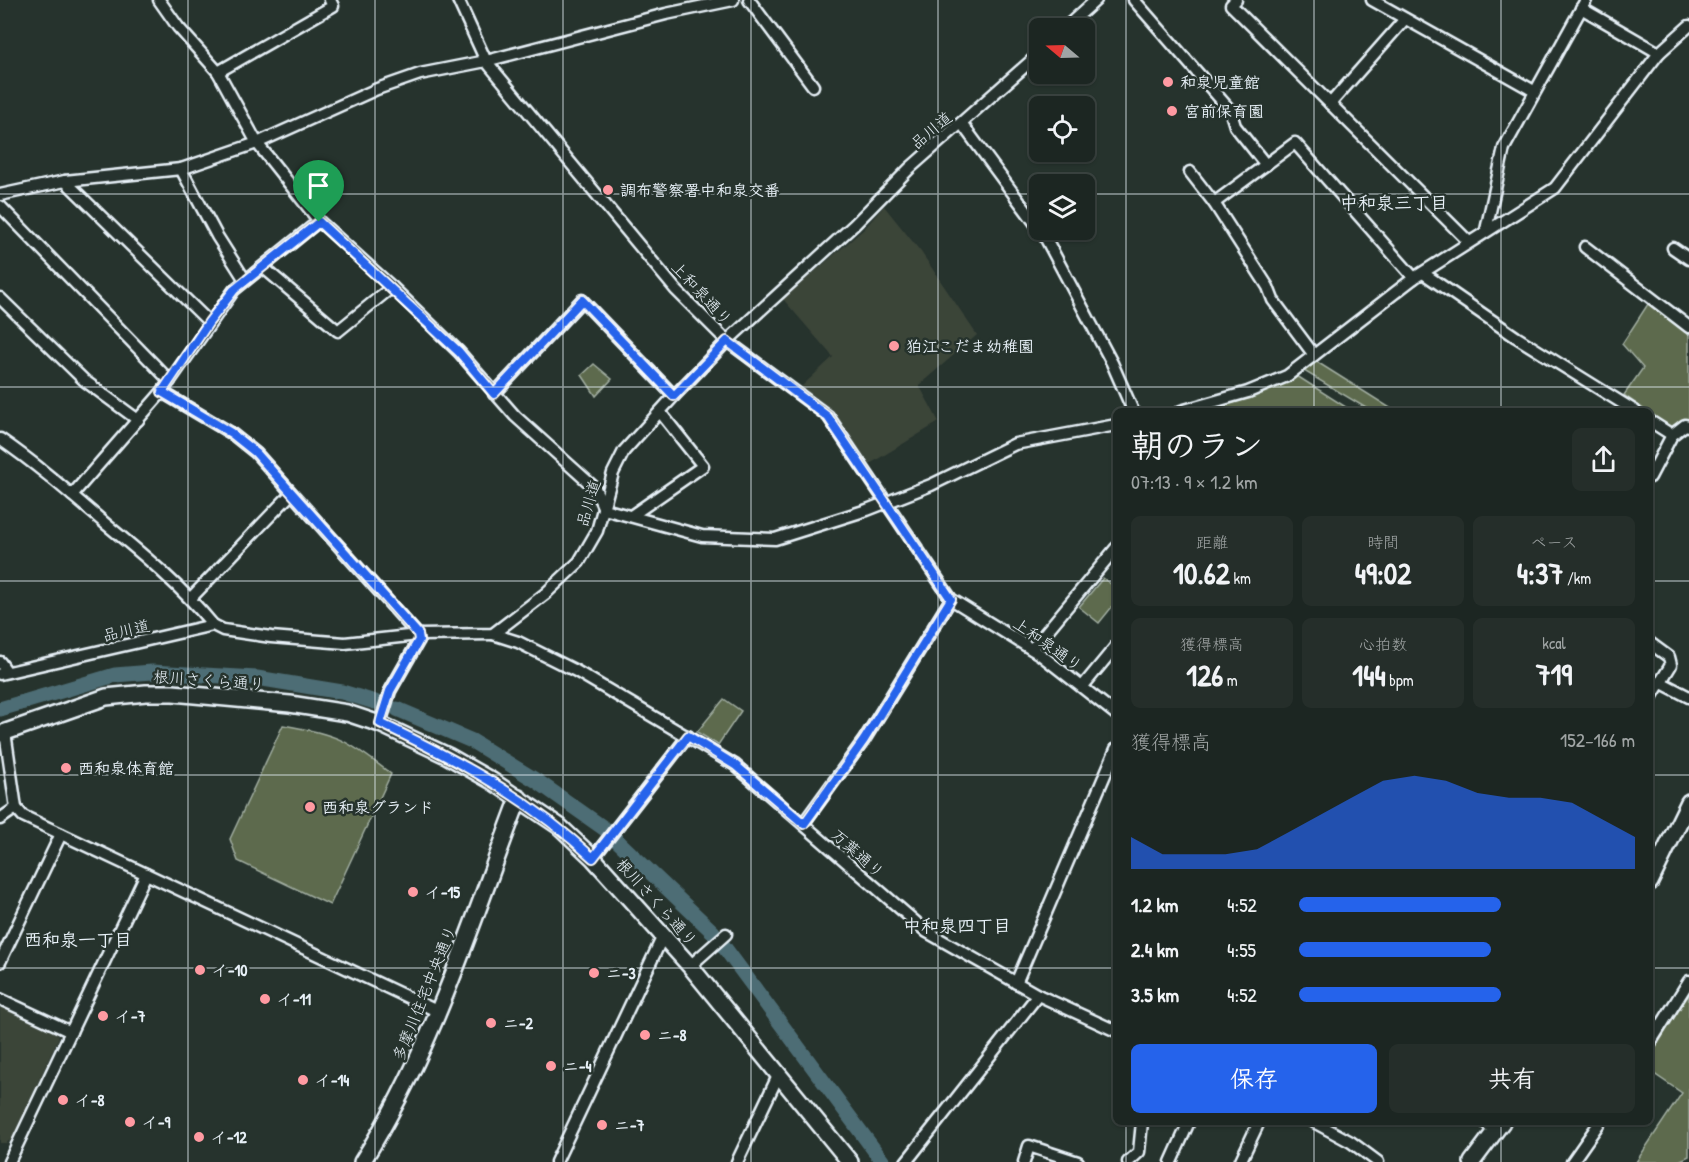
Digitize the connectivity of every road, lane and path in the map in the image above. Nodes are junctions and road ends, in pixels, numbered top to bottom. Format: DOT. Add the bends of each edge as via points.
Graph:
graph roads {
  1 [pos="159,0"];
  2 [pos="330,0"];
  3 [pos="459,0"];
  4 [pos="733,0"];
  5 [pos="749,0"];
  6 [pos="1095,0"];
  7 [pos="1134,0"];
  8 [pos="1236,0"];
  9 [pos="1372,0"];
  10 [pos="1583,4"];
  11 [pos="1076,18"];
  12 [pos="1405,20"];
  13 [pos="1689,26"];
  14 [pos="1659,53"];
  15 [pos="486,61"];
  16 [pos="1029,63"];
  17 [pos="218,72"];
  18 [pos="813,86"];
  19 [pos="1534,91"];
  20 [pos="1330,104"];
  21 [pos="962,124"];
  22 [pos="257,143"];
  23 [pos="1266,165"];
  24 [pos="181,169"];
  25 [pos="1190,172"];
  26 [pos="65,181"];
  27 [pos="0,195"];
  28 [pos="1214,203"];
  29 [pos="0,206"];
  30 [pos="319,222"];
  31 [pos="1486,230"];
  32 [pos="1469,242"];
  33 [pos="1585,247"];
  34 [pos="1673,248"];
  35 [pos="1689,259"];
  36 [pos="264,268"];
  37 [pos="1418,276"];
  38 [pos="244,280"];
  39 [pos="392,287"];
  40 [pos="0,298"];
  41 [pos="209,322"];
  42 [pos="1689,327"];
  43 [pos="727,341"];
  44 [pos="1314,355"];
  45 [pos="170,381"];
  46 [pos="162,392"];
  47 [pos="494,394"];
  48 [pos="674,396"];
  49 [pos="1213,407"];
  50 [pos="1132,408"];
  51 [pos="1630,408"];
  52 [pos="660,412"];
  53 [pos="138,420"];
  54 [pos="1653,423"];
  55 [pos="1113,426"];
  56 [pos="1689,426"];
  57 [pos="1672,435"];
  58 [pos="0,438"];
  59 [pos="1653,471"];
  60 [pos="291,494"];
  61 [pos="72,495"];
  62 [pos="885,503"];
  63 [pos="604,509"];
  64 [pos="632,516"];
  65 [pos="1113,552"];
  66 [pos="191,598"];
  67 [pos="951,599"];
  68 [pos="213,625"];
  69 [pos="418,634"];
  70 [pos="493,634"];
  71 [pos="1653,645"];
  72 [pos="1032,648"];
  73 [pos="1113,650"];
  74 [pos="0,662"];
  75 [pos="3,673"];
  76 [pos="1660,682"];
  77 [pos="1083,686"];
  78 [pos="1653,694"];
  79 [pos="1689,698"];
  80 [pos="1113,711"];
  81 [pos="380,723"];
  82 [pos="3,733"];
  83 [pos="688,736"];
  84 [pos="1113,756"];
  85 [pos="519,798"];
  86 [pos="1689,802"];
  87 [pos="16,808"];
  88 [pos="0,819"];
  89 [pos="804,824"];
  90 [pos="61,834"];
  91 [pos="593,858"];
  92 [pos="146,874"];
  93 [pos="1653,876"];
  94 [pos="726,934"];
  95 [pos="663,936"];
  96 [pos="0,962"];
  97 [pos="690,966"];
  98 [pos="1689,981"];
  99 [pos="1016,983"];
  100 [pos="1038,995"];
  101 [pos="0,999"];
  102 [pos="439,1012"];
  103 [pos="1113,1030"];
  104 [pos="71,1032"];
  105 [pos="1653,1038"];
  106 [pos="779,1074"];
  107 [pos="1142,1125"];
  108 [pos="1188,1125"];
  109 [pos="1258,1125"];
  110 [pos="1320,1125"];
  111 [pos="1494,1125"];
  112 [pos="1598,1125"];
  113 [pos="1244,1161"];
  114 [pos="9,1162"];
  115 [pos="362,1162"];
  116 [pos="556,1162"];
  117 [pos="737,1162"];
  118 [pos="850,1162"];
  119 [pos="906,1162"];
  120 [pos="1024,1162"];
  121 [pos="1078,1162"];
  122 [pos="1128,1162"];
  123 [pos="1171,1162"];
  124 [pos="1378,1162"];
  125 [pos="1472,1162"];
  126 [pos="1572,1162"];
  1 -- 17 [label="street"];
  2 -- 17 [label="street" via="333,6"];
  3 -- 15 [label="street, 上和泉通り"];
  4 -- 15 [label="street"];
  5 -- 18 [label="street"];
  6 -- 11 [label="street"];
  7 -- 23 [label="street" via="1230,110 1235,126"];
  8 -- 20 [label="street" via="1231,5"];
  9 -- 12 [label="street"];
  10 -- 14 [label="street"];
  10 -- 19 [label="street"];
  12 -- 19 [label="street"];
  12 -- 20 [label="street"];
  13 -- 14 [label="street"];
  14 -- 31 [label="street" via="1555,188"];
  15 -- 22 [label="street" via="420,74 377,89"];
  15 -- 43 [label="street, 上和泉通り" via="676,290"];
  16 -- 21 [label="street, 品川道"];
  17 -- 22 [label="street"];
  19 -- 31 [label="street" via="1504,148"];
  20 -- 32 [label="street"];
  21 -- 43 [label="street, 品川道"];
  21 -- 50 [label="street" via="1044,235"];
  22 -- 24 [label="street"];
  22 -- 30 [label="street"];
  23 -- 28 [label="street"];
  23 -- 37 [label="street" via="1295,142"];
  24 -- 26 [label="street"];
  24 -- 38 [label="street"];
  25 -- 28 [label="street"];
  26 -- 27 [label="street"];
  26 -- 41 [label="street"];
  28 -- 44 [label="street" via="1273,300"];
  29 -- 45 [label="street"];
  30 -- 36 [label="street"];
  30 -- 39 [label="street"];
  31 -- 32 [label="street"];
  32 -- 37 [label="street"];
  33 -- 42 [label="street"];
  34 -- 35 [label="street"];
  36 -- 38 [label="street"];
  36 -- 39 [label="street" via="338,331"];
  37 -- 44 [label="street"];
  37 -- 51 [label="street"];
  38 -- 41 [label="street"];
  39 -- 47 [label="street" via="459,352"];
  40 -- 53 [label="street" via="85,381"];
  41 -- 45 [label="street"];
  43 -- 48 [label="street, 品川道"];
  43 -- 62 [label="street, 上和泉通り" via="828,417"];
  44 -- 49 [label="street" via="1287,376"];
  45 -- 46 [label="street"];
  46 -- 53 [label="street"];
  46 -- 60 [label="street" via="231,433 256,453"];
  47 -- 48 [label="street" via="582,300"];
  47 -- 63 [label="street" via="595,488"];
  48 -- 52 [label="street, 品川道"];
  52 -- 63 [label="street, 品川道" via="624,451 613,472"];
  52 -- 64 [label="street" via="703,466"];
  53 -- 61 [label="street"];
  54 -- 57 [label="street"];
  55 -- 62 [label="street" via="1015,444"];
  56 -- 57 [label="street"];
  57 -- 59 [label="street"];
  58 -- 61 [label="street"];
  60 -- 66 [label="street"];
  60 -- 69 [label="street"];
  61 -- 66 [label="street"];
  62 -- 64 [label="street" via="775,539 702,536"];
  62 -- 67 [label="street, 上和泉通り"];
  63 -- 64 [label="street"];
  63 -- 70 [label="street, 品川道" via="597,531 579,562"];
  65 -- 72 [label="street"];
  66 -- 68 [label="street"];
  67 -- 72 [label="street, 上和泉通り"];
  67 -- 89 [label="street" via="864,740"];
  68 -- 69 [label="street, 品川道" via="271,637 345,644"];
  68 -- 75 [label="street, 品川道"];
  69 -- 70 [label="street, 品川道"];
  69 -- 81 [label="street" via="419,640 390,691"];
  70 -- 83 [label="street, 万葉通り" via="576,671"];
  71 -- 76 [label="street" via="1669,657 1671,665"];
  72 -- 77 [label="street, 上和泉通り"];
  73 -- 77 [label="street"];
  74 -- 75 [label="street"];
  76 -- 78 [label="street"];
  76 -- 79 [label="street"];
  77 -- 80 [label="street, 上和泉通り"];
  81 -- 82 [label="street, 根川さくら通り" via="300,705 146,693 86,703"];
  81 -- 85 [label="street, 根川さくら通り" via="448,756"];
  82 -- 87 [label="street"];
  83 -- 89 [label="street, 万葉通り" via="735,765"];
  83 -- 91 [label="street"];
  84 -- 99 [label="street"];
  85 -- 91 [label="street, 根川さくら通り" via="559,826"];
  85 -- 102 [label="street, 多摩川住宅中央通り"];
  86 -- 93 [label="street"];
  87 -- 88 [label="street"];
  87 -- 90 [label="street" via="23,816"];
  89 -- 99 [label="street, 万葉通り" via="927,932"];
  90 -- 92 [label="street"];
  90 -- 96 [label="street"];
  91 -- 95 [label="street, 根川さくら通り"];
  92 -- 102 [label="street"];
  92 -- 104 [label="street"];
  94 -- 97 [label="street"];
  95 -- 97 [label="street, 根川さくら通り"];
  95 -- 116 [label="street"];
  97 -- 106 [label="street, 根川さくら通り"];
  98 -- 105 [label="street"];
  99 -- 100 [label="street, 万葉通り"];
  100 -- 103 [label="street, 万葉通り"];
  100 -- 119 [label="street"];
  101 -- 104 [label="street"];
  102 -- 115 [label="street, 多摩川住宅中央通り" via="413,1070"];
  104 -- 114 [label="street"];
  106 -- 117 [label="street"];
  106 -- 118 [label="street, 根川さくら通り"];
  107 -- 122 [label="street" via="1139,1152"];
  108 -- 123 [label="street"];
  109 -- 113 [label="street"];
  110 -- 124 [label="street"];
  111 -- 125 [label="street"];
  112 -- 126 [label="street"];
  120 -- 121 [label="street" via="1029,1146"];
}
